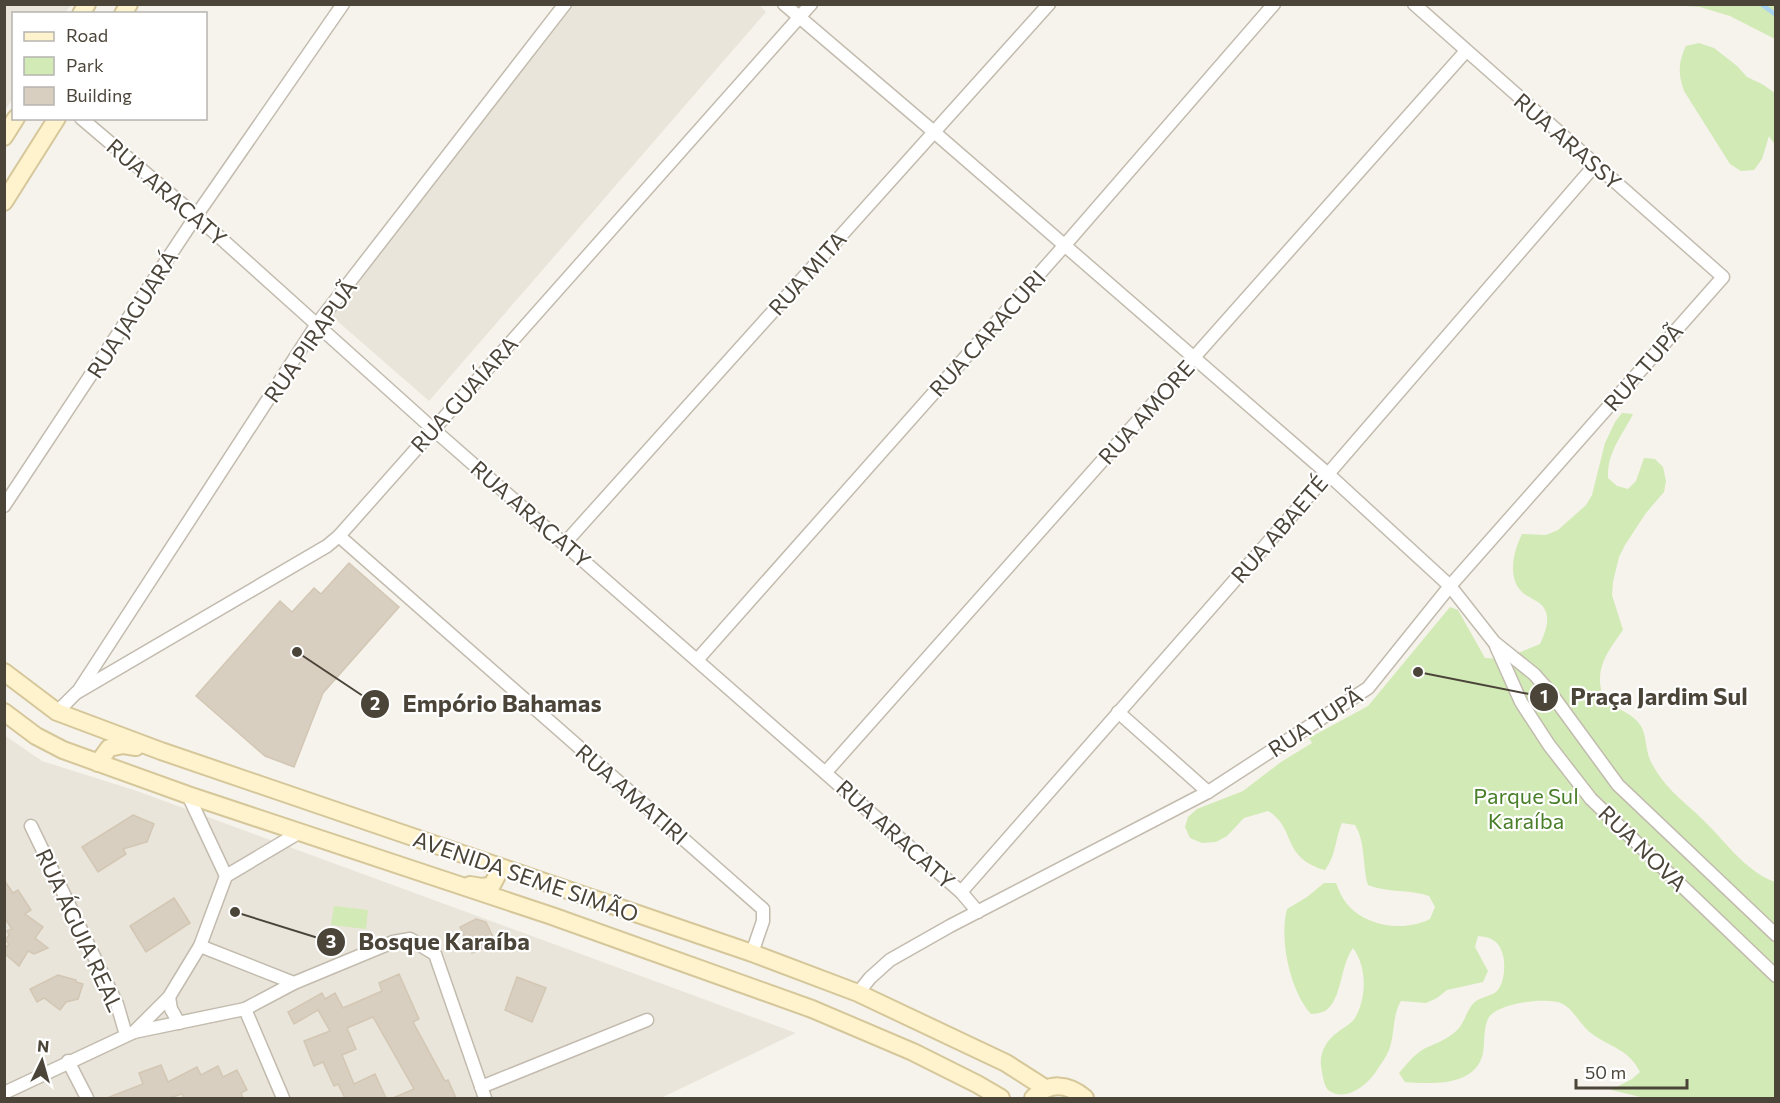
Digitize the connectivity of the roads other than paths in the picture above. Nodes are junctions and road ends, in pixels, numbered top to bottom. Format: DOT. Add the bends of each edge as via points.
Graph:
graph roads {
  1 [pos="343,4"];
  2 [pos="565,4"];
  3 [pos="784,4"];
  4 [pos="811,4"];
  5 [pos="1049,4"];
  6 [pos="1274,4"];
  7 [pos="1414,4"];
  8 [pos="799,18"];
  9 [pos="1466,51"];
  10 [pos="15,120"];
  11 [pos="56,120"];
  12 [pos="83,120"];
  13 [pos="934,132"];
  14 [pos="4,137"];
  15 [pos="1595,165"];
  16 [pos="4,202"];
  17 [pos="196,216"];
  18 [pos="1064,246"];
  19 [pos="1723,278"];
  20 [pos="317,324"];
  21 [pos="1194,358"];
  22 [pos="433,429"];
  23 [pos="1328,474"];
  24 [pos="4,506"];
  25 [pos="339,536"];
  26 [pos="565,543"];
  27 [pos="1450,586"];
  28 [pos="1494,642"];
  29 [pos="697,660"];
  30 [pos="4,672"];
  31 [pos="76,693"];
  32 [pos="4,712"];
  33 [pos="57,712"];
  34 [pos="1118,712"];
  35 [pos="161,751"];
  36 [pos="98,763"];
  37 [pos="826,772"];
  38 [pos="1208,792"];
  39 [pos="188,795"];
  40 [pos="32,826"];
  41 [pos="300,832"];
  42 [pos="501,868"];
  43 [pos="226,876"];
  44 [pos="448,882"];
  45 [pos="961,892"];
  46 [pos="978,912"];
  47 [pos="1776,935"];
  48 [pos="200,946"];
  49 [pos="752,953"];
  50 [pos="1776,976"];
  51 [pos="294,983"];
  52 [pos="858,993"];
  53 [pos="169,997"];
  54 [pos="245,1009"];
  55 [pos="647,1020"];
  56 [pos="179,1023"];
  57 [pos="130,1034"];
  58 [pos="68,1061"];
  59 [pos="4,1093"];
  60 [pos="483,1093"];
  61 [pos="1039,1093"];
  62 [pos="87,1098"];
  63 [pos="283,1098"];
  64 [pos="1001,1098"];
  65 [pos="1085,1098"];
  1 -- 17 [label="street, RUA JAGUARÁ"];
  2 -- 20 [label="street, RUA PIRAPUÃ"];
  3 -- 8 [label="street, RUA NOVA"];
  4 -- 8 [label="street, RUA GUAÍARA"];
  5 -- 13 [label="street, RUA MITA"];
  6 -- 18 [label="street, RUA CARACURI"];
  7 -- 9 [label="street, RUA ARASSY"];
  8 -- 13 [label="street, RUA NOVA"];
  8 -- 22 [label="street, RUA GUAÍARA"];
  9 -- 15 [label="street, RUA ARASSY"];
  9 -- 21 [label="street, RUA AMORE"];
  10 -- 14 [label="main road"];
  11 -- 16 [label="main road"];
  12 -- 17 [label="street, RUA ARACATY"];
  13 -- 18 [label="street, RUA NOVA"];
  13 -- 26 [label="street, RUA MITA"];
  15 -- 19 [label="street, RUA ARASSY"];
  15 -- 23 [label="street, RUA ABAETÉ"];
  17 -- 20 [label="street, RUA ARACATY"];
  17 -- 24 [label="street, RUA JAGUARÁ"];
  18 -- 21 [label="street, RUA NOVA"];
  18 -- 29 [label="street, RUA CARACURI"];
  19 -- 27 [label="street, RUA TUPÃ"];
  20 -- 22 [label="street, RUA ARACATY"];
  20 -- 31 [label="street, RUA PIRAPUÃ"];
  21 -- 23 [label="street, RUA NOVA"];
  21 -- 37 [label="street, RUA AMORE"];
  22 -- 25 [label="street, RUA GUAÍARA"];
  22 -- 26 [label="street, RUA ARACATY"];
  23 -- 27 [label="street, RUA NOVA"];
  23 -- 34 [label="street, RUA ABAETÉ"];
  25 -- 31 [label="street, RUA GUAÍARA"];
  25 -- 49 [label="street, RUA AMATIRI" via="763,909"];
  26 -- 29 [label="street, RUA ARACATY"];
  27 -- 28 [label="street, RUA NOVA"];
  27 -- 38 [label="street, RUA TUPÃ" via="1368,688"];
  28 -- 47 [label="street, RUA NOVA" via="1550,692 1618,784"];
  28 -- 50 [label="street, RUA NOVA" via="1521,702 1591,799"];
  29 -- 37 [label="street, RUA ARACATY"];
  30 -- 33 [label="main road, AVENIDA SEME SIMÃO"];
  31 -- 33 [label="street, RUA GUAÍARA"];
  32 -- 36 [label="main road, AVENIDA SEME SIMÃO" via="36,736"];
  33 -- 35 [label="main road, AVENIDA SEME SIMÃO"];
  34 -- 38 [label="street"];
  34 -- 45 [label="street, RUA ABAETÉ"];
  35 -- 36 [label="main road" via="123,745 109,748"];
  35 -- 42 [label="main road, AVENIDA SEME SIMÃO"];
  36 -- 39 [label="main road, AVENIDA SEME SIMÃO"];
  37 -- 45 [label="street, RUA ARACATY"];
  38 -- 46 [label="street, RUA TUPÃ"];
  39 -- 41 [label="main road, AVENIDA SEME SIMÃO"];
  39 -- 43 [label="street"];
  40 -- 57 [label="street, RUA ÁGUIA REAL"];
  41 -- 43 [label="street"];
  41 -- 44 [label="main road, AVENIDA SEME SIMÃO"];
  42 -- 44 [label="main road" via="492,885"];
  42 -- 49 [label="main road, AVENIDA SEME SIMÃO"];
  43 -- 48 [label="street"];
  44 -- 64 [label="main road, AVENIDA SEME SIMÃO" via="812,1009 913,1052"];
  45 -- 46 [label="street, RUA ARACATY"];
  46 -- 52 [label="street, RUA TUPÃ" via="890,960"];
  48 -- 51 [label="street"];
  48 -- 53 [label="street"];
  49 -- 52 [label="main road, AVENIDA SEME SIMÃO"];
  51 -- 54 [label="street"];
  51 -- 60 [label="street" via="393,942 410,939 435,954"];
  52 -- 61 [label="main road, AVENIDA SEME SIMÃO" via="1006,1063"];
  53 -- 56 [label="street"];
  53 -- 57 [label="street"];
  54 -- 56 [label="street"];
  54 -- 63 [label="street"];
  55 -- 60 [label="street"];
  56 -- 57 [label="street"];
  57 -- 58 [label="street"];
  58 -- 59 [label="street"];
  58 -- 62 [label="street"];
  61 -- 65 [label="main road" via="1066,1087"];
}
